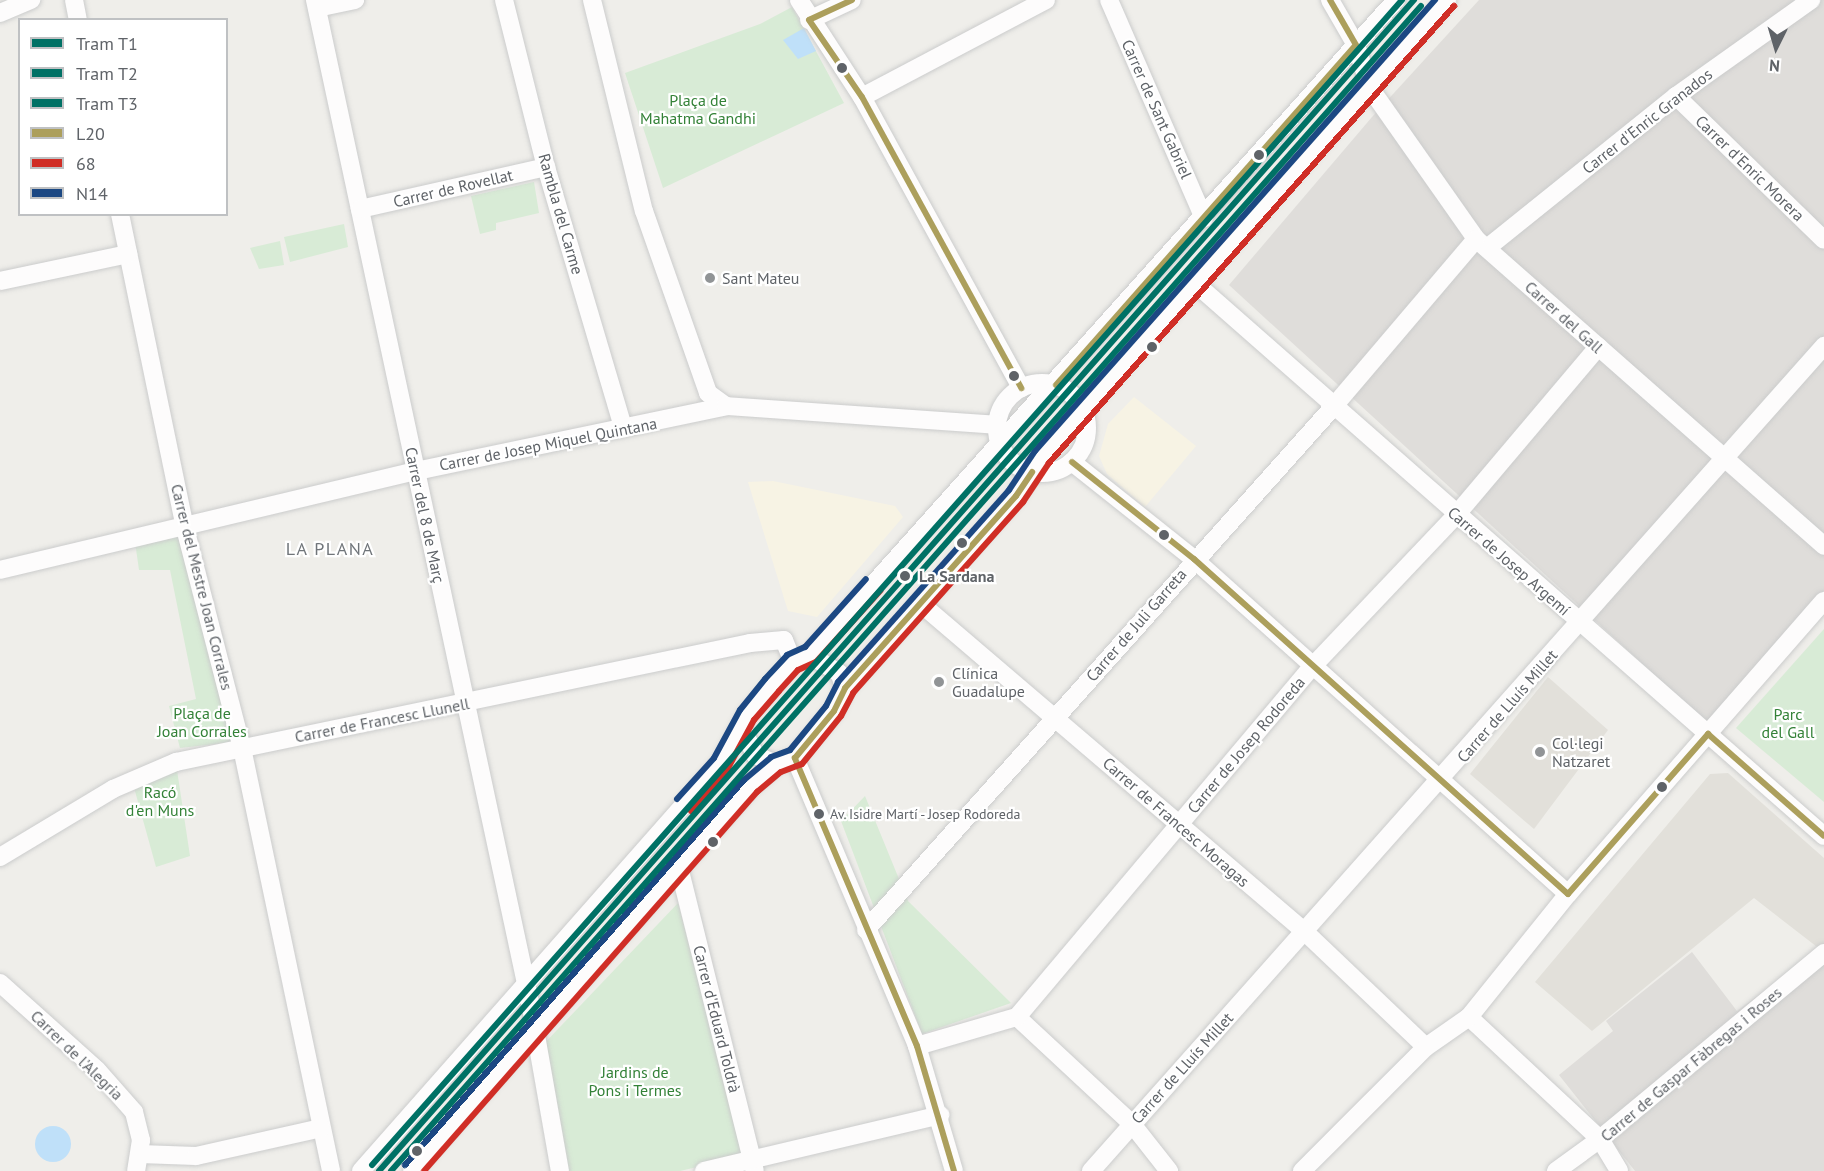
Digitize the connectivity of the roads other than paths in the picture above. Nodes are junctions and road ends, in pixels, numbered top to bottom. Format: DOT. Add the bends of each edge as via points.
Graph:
graph roads {
  1 [pos="31,0"];
  2 [pos="74,0"];
  3 [pos="355,0"];
  4 [pos="504,0"];
  5 [pos="592,0"];
  6 [pos="799,0"];
  7 [pos="852,0"];
  8 [pos="1046,0"];
  9 [pos="1109,0"];
  10 [pos="1330,0"];
  11 [pos="1396,0"];
  12 [pos="1447,0"];
  13 [pos="1811,0"];
  14 [pos="316,4"];
  15 [pos="0,13"];
  16 [pos="78,18"];
  17 [pos="809,20"];
  18 [pos="1356,45"];
  19 [pos="1370,88"];
  20 [pos="1676,96"];
  21 [pos="862,97"];
  22 [pos="546,167"];
  23 [pos="360,209"];
  24 [pos="120,216"];
  25 [pos="1204,218"];
  26 [pos="1824,240"];
  27 [pos="1482,244"];
  28 [pos="128,255"];
  29 [pos="0,281"];
  30 [pos="1196,284"];
  31 [pos="1824,346"];
  32 [pos="1598,347"];
  33 [pos="1056,385"];
  34 [pos="1021,388"];
  35 [pos="726,406"];
  36 [pos="1334,406"];
  37 [pos="1084,411"];
  38 [pos="997,425"];
  39 [pos="623,427"];
  40 [pos="1000,445"];
  41 [pos="1725,459"];
  42 [pos="1072,462"];
  43 [pos="416,471"];
  44 [pos="1032,472"];
  45 [pos="1457,514"];
  46 [pos="185,528"];
  47 [pos="1824,546"];
  48 [pos="1194,559"];
  49 [pos="0,570"];
  50 [pos="1824,601"];
  51 [pos="920,603"];
  52 [pos="1580,623"];
  53 [pos="810,655"];
  54 [pos="793,662"];
  55 [pos="1312,667"];
  56 [pos="844,688"];
  57 [pos="466,704"];
  58 [pos="1055,718"];
  59 [pos="742,728"];
  60 [pos="1708,734"];
  61 [pos="242,747"];
  62 [pos="795,758"];
  63 [pos="776,764"];
  64 [pos="1443,779"];
  65 [pos="1178,825"];
  66 [pos="1824,836"];
  67 [pos="0,857"];
  68 [pos="679,867"];
  69 [pos="1568,894"];
  70 [pos="866,930"];
  71 [pos="1304,931"];
  72 [pos="1824,953"];
  73 [pos="0,983"];
  74 [pos="525,984"];
  75 [pos="1017,1017"];
  76 [pos="1469,1017"];
  77 [pos="535,1030"];
  78 [pos="917,1046"];
  79 [pos="1426,1047"];
  80 [pos="940,1115"];
  81 [pos="1132,1124"];
  82 [pos="321,1128"];
  83 [pos="1600,1140"];
  84 [pos="138,1163"];
  85 [pos="754,1166"];
  86 [pos="331,1171"];
  87 [pos="361,1171"];
  88 [pos="412,1171"];
  89 [pos="560,1171"];
  90 [pos="704,1171"];
  91 [pos="954,1171"];
  92 [pos="1091,1171"];
  93 [pos="1169,1171"];
  94 [pos="1302,1171"];
  95 [pos="1556,1171"];
  96 [pos="1619,1171"];
  1 -- 15 [label="street"];
  2 -- 16 [label="street"];
  3 -- 14 [label="street"];
  4 -- 22 [label="street, Rambla del Carme"];
  5 -- 35 [label="street" via="644,211 708,393"];
  6 -- 17 [label="street"];
  7 -- 17 [label="street"];
  8 -- 21 [label="street"];
  9 -- 25 [label="street, Carrer de Sant Gabriel"];
  10 -- 18 [label="street, Carrer del Gall"];
  11 -- 18 [label="street"];
  12 -- 19 [label="street"];
  13 -- 20 [label="street, Carrer d'Enric Granados"];
  14 -- 23 [label="street, Carrer del 8 de Març"];
  17 -- 21 [label="street"];
  18 -- 19 [label="street, Carrer del Gall"];
  18 -- 25 [label="street"];
  19 -- 27 [label="street, Carrer del Gall"];
  19 -- 30 [label="street"];
  20 -- 26 [label="street, Carrer d'Enric Morera"];
  20 -- 27 [label="street, Carrer d'Enric Granados"];
  21 -- 34 [label="street"];
  22 -- 23 [label="street, Carrer de Rovellat"];
  22 -- 39 [label="street, Rambla del Carme"];
  23 -- 43 [label="street, Carrer del 8 de Març"];
  24 -- 28 [label="street, Carrer del Mestre Joan Corrales"];
  25 -- 33 [label="street"];
  27 -- 32 [label="street, Carrer del Gall"];
  27 -- 36 [label="street, Carrer de Juli Garreta"];
  28 -- 29 [label="street"];
  28 -- 46 [label="street, Carrer del Mestre Joan Corrales"];
  30 -- 36 [label="street, Carrer de Josep Argemí"];
  30 -- 37 [label="street"];
  31 -- 41 [label="street, Carrer de Lluís Millet"];
  32 -- 41 [label="street, Carrer del Gall"];
  32 -- 45 [label="street, Carrer de Josep Rodoreda"];
  33 -- 34 [label="street" via="1038,382"];
  33 -- 37 [label="street" via="1077,398"];
  33 -- 40 [label="street"];
  34 -- 38 [label="street" via="1004,402"];
  35 -- 38 [label="street, Carrer de Josep Miquel Quintana"];
  35 -- 39 [label="street, Carrer de Josep Miquel Quintana"];
  36 -- 45 [label="street, Carrer de Josep Argemí"];
  36 -- 48 [label="street, Carrer de Juli Garreta"];
  37 -- 42 [label="street" via="1086,438"];
  37 -- 44 [label="street"];
  38 -- 40 [label="street"];
  39 -- 43 [label="street, Carrer de Josep Miquel Quintana"];
  40 -- 44 [label="street" via="1019,466"];
  40 -- 53 [label="street"];
  41 -- 47 [label="street, Carrer del Gall"];
  41 -- 52 [label="street, Carrer de Lluís Millet"];
  42 -- 44 [label="street" via="1054,472"];
  42 -- 48 [label="street"];
  43 -- 46 [label="street, Carrer de Josep Miquel Quintana"];
  43 -- 57 [label="street, Carrer del 8 de Març"];
  44 -- 51 [label="street"];
  45 -- 52 [label="street, Carrer de Josep Argemí"];
  45 -- 55 [label="street, Carrer de Josep Rodoreda"];
  46 -- 49 [label="street, Carrer de Josep Miquel Quintana"];
  46 -- 61 [label="street, Carrer del Mestre Joan Corrales"];
  48 -- 55 [label="street"];
  48 -- 58 [label="street, Carrer de Juli Garreta"];
  50 -- 60 [label="street"];
  51 -- 56 [label="street"];
  51 -- 58 [label="street, Carrer de Francesc Moragas"];
  52 -- 60 [label="street, Carrer de Josep Argemí"];
  52 -- 64 [label="street, Carrer de Lluís Millet"];
  53 -- 54 [label="street"];
  53 -- 56 [label="street" via="839,674"];
  54 -- 57 [label="street, Carrer de Francesc Llunell" via="784,640"];
  54 -- 59 [label="street"];
  55 -- 64 [label="street"];
  55 -- 65 [label="street, Carrer de Josep Rodoreda"];
  56 -- 62 [label="street" via="834,711"];
  57 -- 61 [label="street, Carrer de Francesc Llunell"];
  57 -- 74 [label="street, Carrer del 8 de Març"];
  58 -- 65 [label="street, Carrer de Francesc Moragas"];
  58 -- 70 [label="street, Carrer de Juli Garreta"];
  59 -- 63 [label="street" via="756,755"];
  59 -- 74 [label="street" via="721,763"];
  60 -- 66 [label="street, Carrer de Josep Argemí"];
  60 -- 69 [label="street"];
  61 -- 67 [label="street, Carrer de Francesc Llunell" via="176,762 113,789"];
  61 -- 82 [label="street, Carrer del Mestre Joan Corrales"];
  62 -- 63 [label="street"];
  62 -- 70 [label="street"];
  63 -- 68 [label="street"];
  64 -- 69 [label="street"];
  64 -- 71 [label="street, Carrer de Lluís Millet"];
  65 -- 71 [label="street, Carrer de Francesc Moragas"];
  65 -- 75 [label="street, Carrer de Josep Rodoreda"];
  68 -- 77 [label="street"];
  68 -- 85 [label="street, Carrer d'Eduard Toldrà"];
  69 -- 76 [label="street"];
  70 -- 78 [label="street"];
  71 -- 79 [label="street, Carrer de Francesc Moragas"];
  71 -- 81 [label="street, Carrer de Lluís Millet"];
  72 -- 83 [label="street, Carrer de Gaspar Fàbregas i Roses"];
  73 -- 84 [label="street, Carrer de l'Alegria" via="124,1098 139,1127"];
  74 -- 77 [label="street, Carrer del 8 de Març"];
  74 -- 87 [label="street"];
  75 -- 78 [label="street"];
  75 -- 81 [label="street"];
  76 -- 79 [label="street"];
  76 -- 83 [label="street"];
  77 -- 88 [label="street"];
  77 -- 89 [label="street, Carrer del 8 de Març"];
  78 -- 80 [label="street"];
  79 -- 94 [label="street"];
  80 -- 85 [label="street"];
  80 -- 91 [label="street"];
  81 -- 92 [label="street, Carrer de Lluís Millet"];
  81 -- 93 [label="street"];
  82 -- 84 [label="street" via="196,1156"];
  82 -- 86 [label="street, Carrer del Mestre Joan Corrales"];
  83 -- 95 [label="street, Carrer de Gaspar Fàbregas i Roses"];
  83 -- 96 [label="street"];
  85 -- 90 [label="street"];
}
